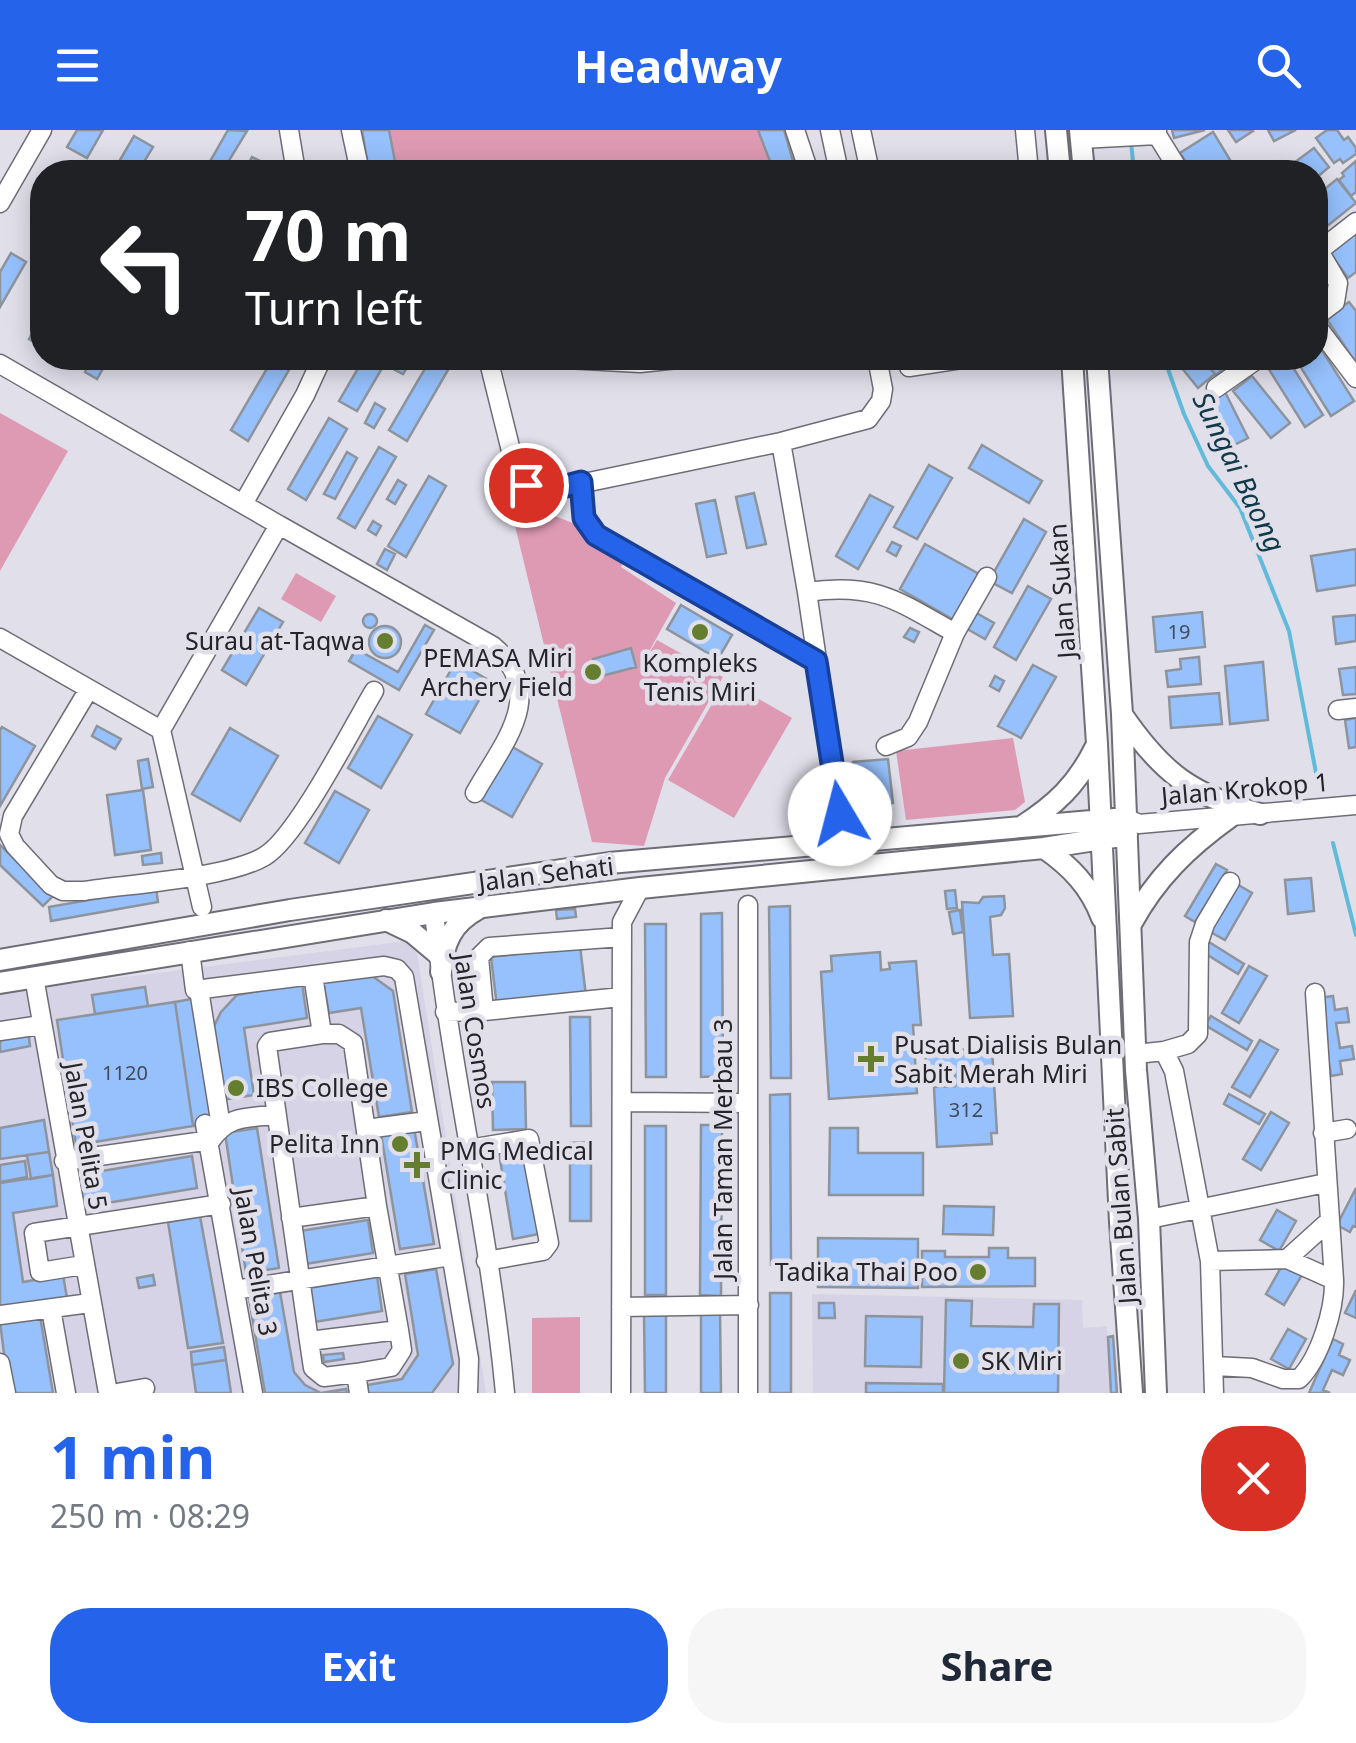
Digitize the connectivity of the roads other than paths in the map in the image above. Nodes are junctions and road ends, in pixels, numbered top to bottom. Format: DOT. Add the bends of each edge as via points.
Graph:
graph roads {
  1 [pos="42,130"];
  2 [pos="351,130"];
  3 [pos="796,130"];
  4 [pos="830,130"];
  5 [pos="861,130"];
  6 [pos="1025,130"];
  7 [pos="1056,130"];
  8 [pos="286,133"];
  9 [pos="1157,133"];
  10 [pos="1081,135"];
  11 [pos="293,160"];
  12 [pos="357,160"];
  13 [pos="805,160"];
  14 [pos="836,160"];
  15 [pos="867,160"];
  16 [pos="1029,160"];
  17 [pos="1059,160"];
  18 [pos="1083,160"];
  19 [pos="1173,160"];
  20 [pos="0,203"];
  21 [pos="1356,222"];
  22 [pos="1328,244"];
  23 [pos="1328,260"];
  24 [pos="1355,298"];
  25 [pos="1335,302"];
  26 [pos="1328,308"];
  27 [pos="1328,338"];
  28 [pos="0,364"];
  29 [pos="316,370"];
  30 [pos="491,370"];
  31 [pos="879,370"];
  32 [pos="1073,370"];
  33 [pos="1098,370"];
  34 [pos="1242,370"];
  35 [pos="1356,378"];
  36 [pos="1216,388"];
  37 [pos="781,442"];
  38 [pos="581,482"];
  39 [pos="243,504"];
  40 [pos="279,525"];
  41 [pos="987,577"];
  42 [pos="808,592"];
  43 [pos="954,634"];
  44 [pos="0,638"];
  45 [pos="816,661"];
  46 [pos="88,689"];
  47 [pos="374,690"];
  48 [pos="1122,714"];
  49 [pos="161,730"];
  50 [pos="1098,744"];
  51 [pos="886,746"];
  52 [pos="475,793"];
  53 [pos="1356,805"];
  54 [pos="1260,814"];
  55 [pos="1230,817"];
  56 [pos="1130,826"];
  57 [pos="1020,828"];
  58 [pos="1102,831"];
  59 [pos="844,843"];
  60 [pos="1044,848"];
  61 [pos="609,863"];
  62 [pos="195,874"];
  63 [pos="1230,882"];
  64 [pos="640,888"];
  65 [pos="599,893"];
  66 [pos="748,905"];
  67 [pos="202,907"];
  68 [pos="480,908"];
  69 [pos="290,910"];
  70 [pos="434,913"];
  71 [pos="384,920"];
  72 [pos="1130,924"];
  73 [pos="622,929"];
  74 [pos="1107,932"];
  75 [pos="190,951"];
  76 [pos="0,960"];
  77 [pos="439,963"];
  78 [pos="313,975"];
  79 [pos="34,977"];
  80 [pos="0,983"];
  81 [pos="191,993"];
  82 [pos="1315,993"];
  83 [pos="621,996"];
  84 [pos="484,1011"];
  85 [pos="445,1012"];
  86 [pos="41,1024"];
  87 [pos="0,1031"];
  88 [pos="322,1034"];
  89 [pos="1164,1051"];
  90 [pos="453,1058"];
  91 [pos="1136,1062"];
  92 [pos="418,1064"];
  93 [pos="622,1102"];
  94 [pos="748,1103"];
  95 [pos="275,1114"];
  96 [pos="426,1121"];
  97 [pos="366,1128"];
  98 [pos="1347,1129"];
  99 [pos="212,1130"];
  100 [pos="1323,1133"];
  101 [pos="469,1149"];
  102 [pos="64,1161"];
  103 [pos="1326,1183"];
  104 [pos="220,1204"];
  105 [pos="376,1206"];
  106 [pos="1202,1209"];
  107 [pos="292,1218"];
  108 [pos="1149,1219"];
  109 [pos="1120,1222"];
  110 [pos="1328,1222"];
  111 [pos="77,1227"];
  112 [pos="451,1256"];
  113 [pos="1287,1259"];
  114 [pos="486,1261"];
  115 [pos="1210,1261"];
  116 [pos="83,1265"];
  117 [pos="388,1266"];
  118 [pos="1334,1280"];
  119 [pos="300,1281"];
  120 [pos="235,1290"];
  121 [pos="90,1303"];
  122 [pos="748,1305"];
  123 [pos="621,1307"];
  124 [pos="51,1309"];
  125 [pos="0,1316"];
  126 [pos="399,1330"];
  127 [pos="309,1341"];
  128 [pos="500,1354"];
  129 [pos="470,1360"];
  130 [pos="0,1364"];
  131 [pos="1215,1366"];
  132 [pos="356,1373"];
  133 [pos="144,1388"];
  134 [pos="6,1393"];
  135 [pos="66,1393"];
  136 [pos="108,1393"];
  137 [pos="118,1393"];
  138 [pos="253,1393"];
  139 [pos="359,1393"];
  140 [pos="468,1393"];
  141 [pos="505,1393"];
  142 [pos="621,1393"];
  143 [pos="748,1393"];
  144 [pos="1132,1393"];
  145 [pos="1156,1393"];
  146 [pos="1214,1393"];
  1 -- 20 [label="street"];
  2 -- 12 [label="street"];
  3 -- 13 [label="street"];
  4 -- 14 [label="street"];
  5 -- 15 [label="street"];
  6 -- 16 [label="street"];
  7 -- 17 [label="main road"];
  8 -- 11 [label="street"];
  9 -- 10 [label="street"];
  9 -- 19 [label="street"];
  10 -- 18 [label="main road"];
  21 -- 22 [label="street"];
  23 -- 25 [label="street" via="1338,283"];
  24 -- 25 [label="street"];
  25 -- 26 [label="street"];
  27 -- 35 [label="street"];
  28 -- 39 [label="street"];
  29 -- 39 [label="street"];
  30 -- 38 [label="street" via="521,480 540,492"];
  31 -- 37 [label="street" via="883,389 875,412 857,423"];
  32 -- 50 [label="main road, Jalan Sukan"];
  33 -- 48 [label="main road, Jalan Sukan"];
  34 -- 36 [label="street"];
  37 -- 38 [label="street"];
  37 -- 42 [label="street"];
  38 -- 45 [label="street" via="584,518 596,535"];
  39 -- 40 [label="street"];
  40 -- 49 [label="street"];
  40 -- 52 [label="street" via="493,646 513,667 522,698 518,717"];
  41 -- 43 [label="street"];
  42 -- 43 [label="street" via="868,590"];
  42 -- 45 [label="street"];
  43 -- 51 [label="street" via="918,722 908,737"];
  44 -- 46 [label="street"];
  45 -- 59 [label="street"];
  46 -- 49 [label="street"];
  46 -- 62 [label="street" via="14,816 9,834 15,846 63,891"];
  47 -- 62 [label="street" via="290,833 266,856"];
  48 -- 54 [label="main road" via="1154,756 1193,790"];
  48 -- 56 [label="main road, Jalan Sukan"];
  49 -- 62 [label="street"];
  50 -- 57 [label="main road" via="1074,785"];
  50 -- 58 [label="main road, Jalan Sukan"];
  53 -- 54 [label="street, Jalan Krokop 1"];
  54 -- 55 [label="street, Jalan Krokop 1"];
  55 -- 56 [label="street, Jalan Krokop 1"];
  55 -- 72 [label="main road" via="1170,866"];
  56 -- 58 [label="main road"];
  56 -- 72 [label="main road, Jalan Bulan Sabit"];
  57 -- 58 [label="main road, Jalan Sehati"];
  57 -- 59 [label="main road, Jalan Sehati"];
  58 -- 60 [label="main road, Jalan Sehati"];
  58 -- 74 [label="main road, Jalan Bulan Sabit"];
  59 -- 61 [label="main road, Jalan Sehati"];
  60 -- 64 [label="main road, Jalan Sehati"];
  60 -- 74 [label="main road" via="1084,884"];
  61 -- 69 [label="main road, Jalan Sehati"];
  61 -- 70 [label="main road" via="596,872 464,892"];
  62 -- 67 [label="street"];
  63 -- 89 [label="street" via="1199,942 1198,1034"];
  64 -- 65 [label="main road, Jalan Sehati"];
  64 -- 73 [label="street"];
  65 -- 68 [label="main road, Jalan Sehati"];
  65 -- 73 [label="street"];
  66 -- 94 [label="street, Jalan Taman Merbau 3"];
  68 -- 70 [label="main road, Jalan Sehati"];
  68 -- 77 [label="main road" via="454,928"];
  69 -- 70 [label="main road" via="310,916 402,902"];
  69 -- 76 [label="main road, Jalan Sehati"];
  70 -- 71 [label="main road, Jalan Sehati"];
  70 -- 77 [label="street, Jalan Cosmos"];
  71 -- 75 [label="main road, Jalan Sehati"];
  71 -- 77 [label="main road" via="414,933"];
  72 -- 91 [label="main road, Jalan Bulan Sabit"];
  73 -- 83 [label="street"];
  73 -- 84 [label="street" via="483,950"];
  74 -- 109 [label="main road, Jalan Bulan Sabit"];
  75 -- 79 [label="main road, Jalan Sehati"];
  75 -- 81 [label="street, Jalan Pelita 3"];
  77 -- 85 [label="street, Jalan Cosmos"];
  78 -- 81 [label="street"];
  78 -- 88 [label="street"];
  78 -- 92 [label="street" via="396,969 404,977"];
  79 -- 80 [label="main road, Jalan Sehati"];
  79 -- 86 [label="street, Jalan Pelita 5"];
  81 -- 99 [label="street, Jalan Pelita 3"];
  82 -- 100 [label="street"];
  83 -- 84 [label="street"];
  83 -- 93 [label="street"];
  84 -- 85 [label="street"];
  85 -- 90 [label="street, Jalan Cosmos"];
  86 -- 87 [label="street"];
  86 -- 102 [label="street, Jalan Pelita 5"];
  88 -- 95 [label="street" via="268,1043"];
  88 -- 97 [label="street" via="354,1043"];
  89 -- 91 [label="street"];
  89 -- 106 [label="street" via="1174,1071"];
  90 -- 92 [label="street"];
  90 -- 101 [label="street, Jalan Cosmos"];
  91 -- 108 [label="main road, Jalan Bulan Sabit"];
  91 -- 109 [label="street" via="1138,1195"];
  92 -- 96 [label="street"];
  93 -- 94 [label="street"];
  93 -- 123 [label="street"];
  94 -- 122 [label="street, Jalan Taman Merbau 3"];
  95 -- 99 [label="street"];
  95 -- 107 [label="street"];
  96 -- 97 [label="street"];
  96 -- 112 [label="street"];
  97 -- 105 [label="street"];
  98 -- 100 [label="street"];
  99 -- 102 [label="street"];
  99 -- 104 [label="street, Jalan Pelita 3"];
  100 -- 103 [label="street"];
  101 -- 114 [label="street, Jalan Cosmos"];
  101 -- 114 [label="street" via="530,1138 549,1242 543,1252"];
  102 -- 111 [label="street, Jalan Pelita 5"];
  103 -- 106 [label="street"];
  103 -- 110 [label="street"];
  104 -- 111 [label="street"];
  104 -- 120 [label="street, Jalan Pelita 3"];
  105 -- 107 [label="street"];
  105 -- 117 [label="street"];
  106 -- 108 [label="street"];
  106 -- 115 [label="street"];
  107 -- 119 [label="street"];
  108 -- 145 [label="main road, Jalan Bulan Sabit"];
  109 -- 144 [label="main road, Jalan Bulan Sabit"];
  110 -- 113 [label="street"];
  110 -- 118 [label="street"];
  111 -- 116 [label="street, Jalan Pelita 5"];
  111 -- 116 [label="street" via="34,1232 40,1272"];
  112 -- 117 [label="street"];
  112 -- 129 [label="street"];
  113 -- 115 [label="street"];
  113 -- 118 [label="street"];
  114 -- 128 [label="street, Jalan Cosmos"];
  115 -- 131 [label="street"];
  116 -- 121 [label="street, Jalan Pelita 5"];
  117 -- 119 [label="street"];
  117 -- 126 [label="street"];
  118 -- 131 [label="street" via="1333,1310 1300,1379"];
  119 -- 120 [label="street"];
  119 -- 127 [label="street"];
  120 -- 138 [label="street, Jalan Pelita 3"];
  121 -- 124 [label="street"];
  121 -- 136 [label="street, Jalan Pelita 5"];
  122 -- 123 [label="street"];
  122 -- 143 [label="street, Jalan Taman Merbau 3"];
  123 -- 142 [label="street"];
  124 -- 125 [label="street"];
  124 -- 135 [label="street"];
  126 -- 127 [label="street"];
  126 -- 132 [label="street" via="402,1350 391,1367"];
  127 -- 132 [label="street" via="313,1368 324,1377"];
  128 -- 129 [label="street"];
  128 -- 141 [label="street, Jalan Cosmos"];
  129 -- 140 [label="street"];
  130 -- 134 [label="street"];
  131 -- 146 [label="street"];
  132 -- 139 [label="street"];
  133 -- 137 [label="street"];
}
